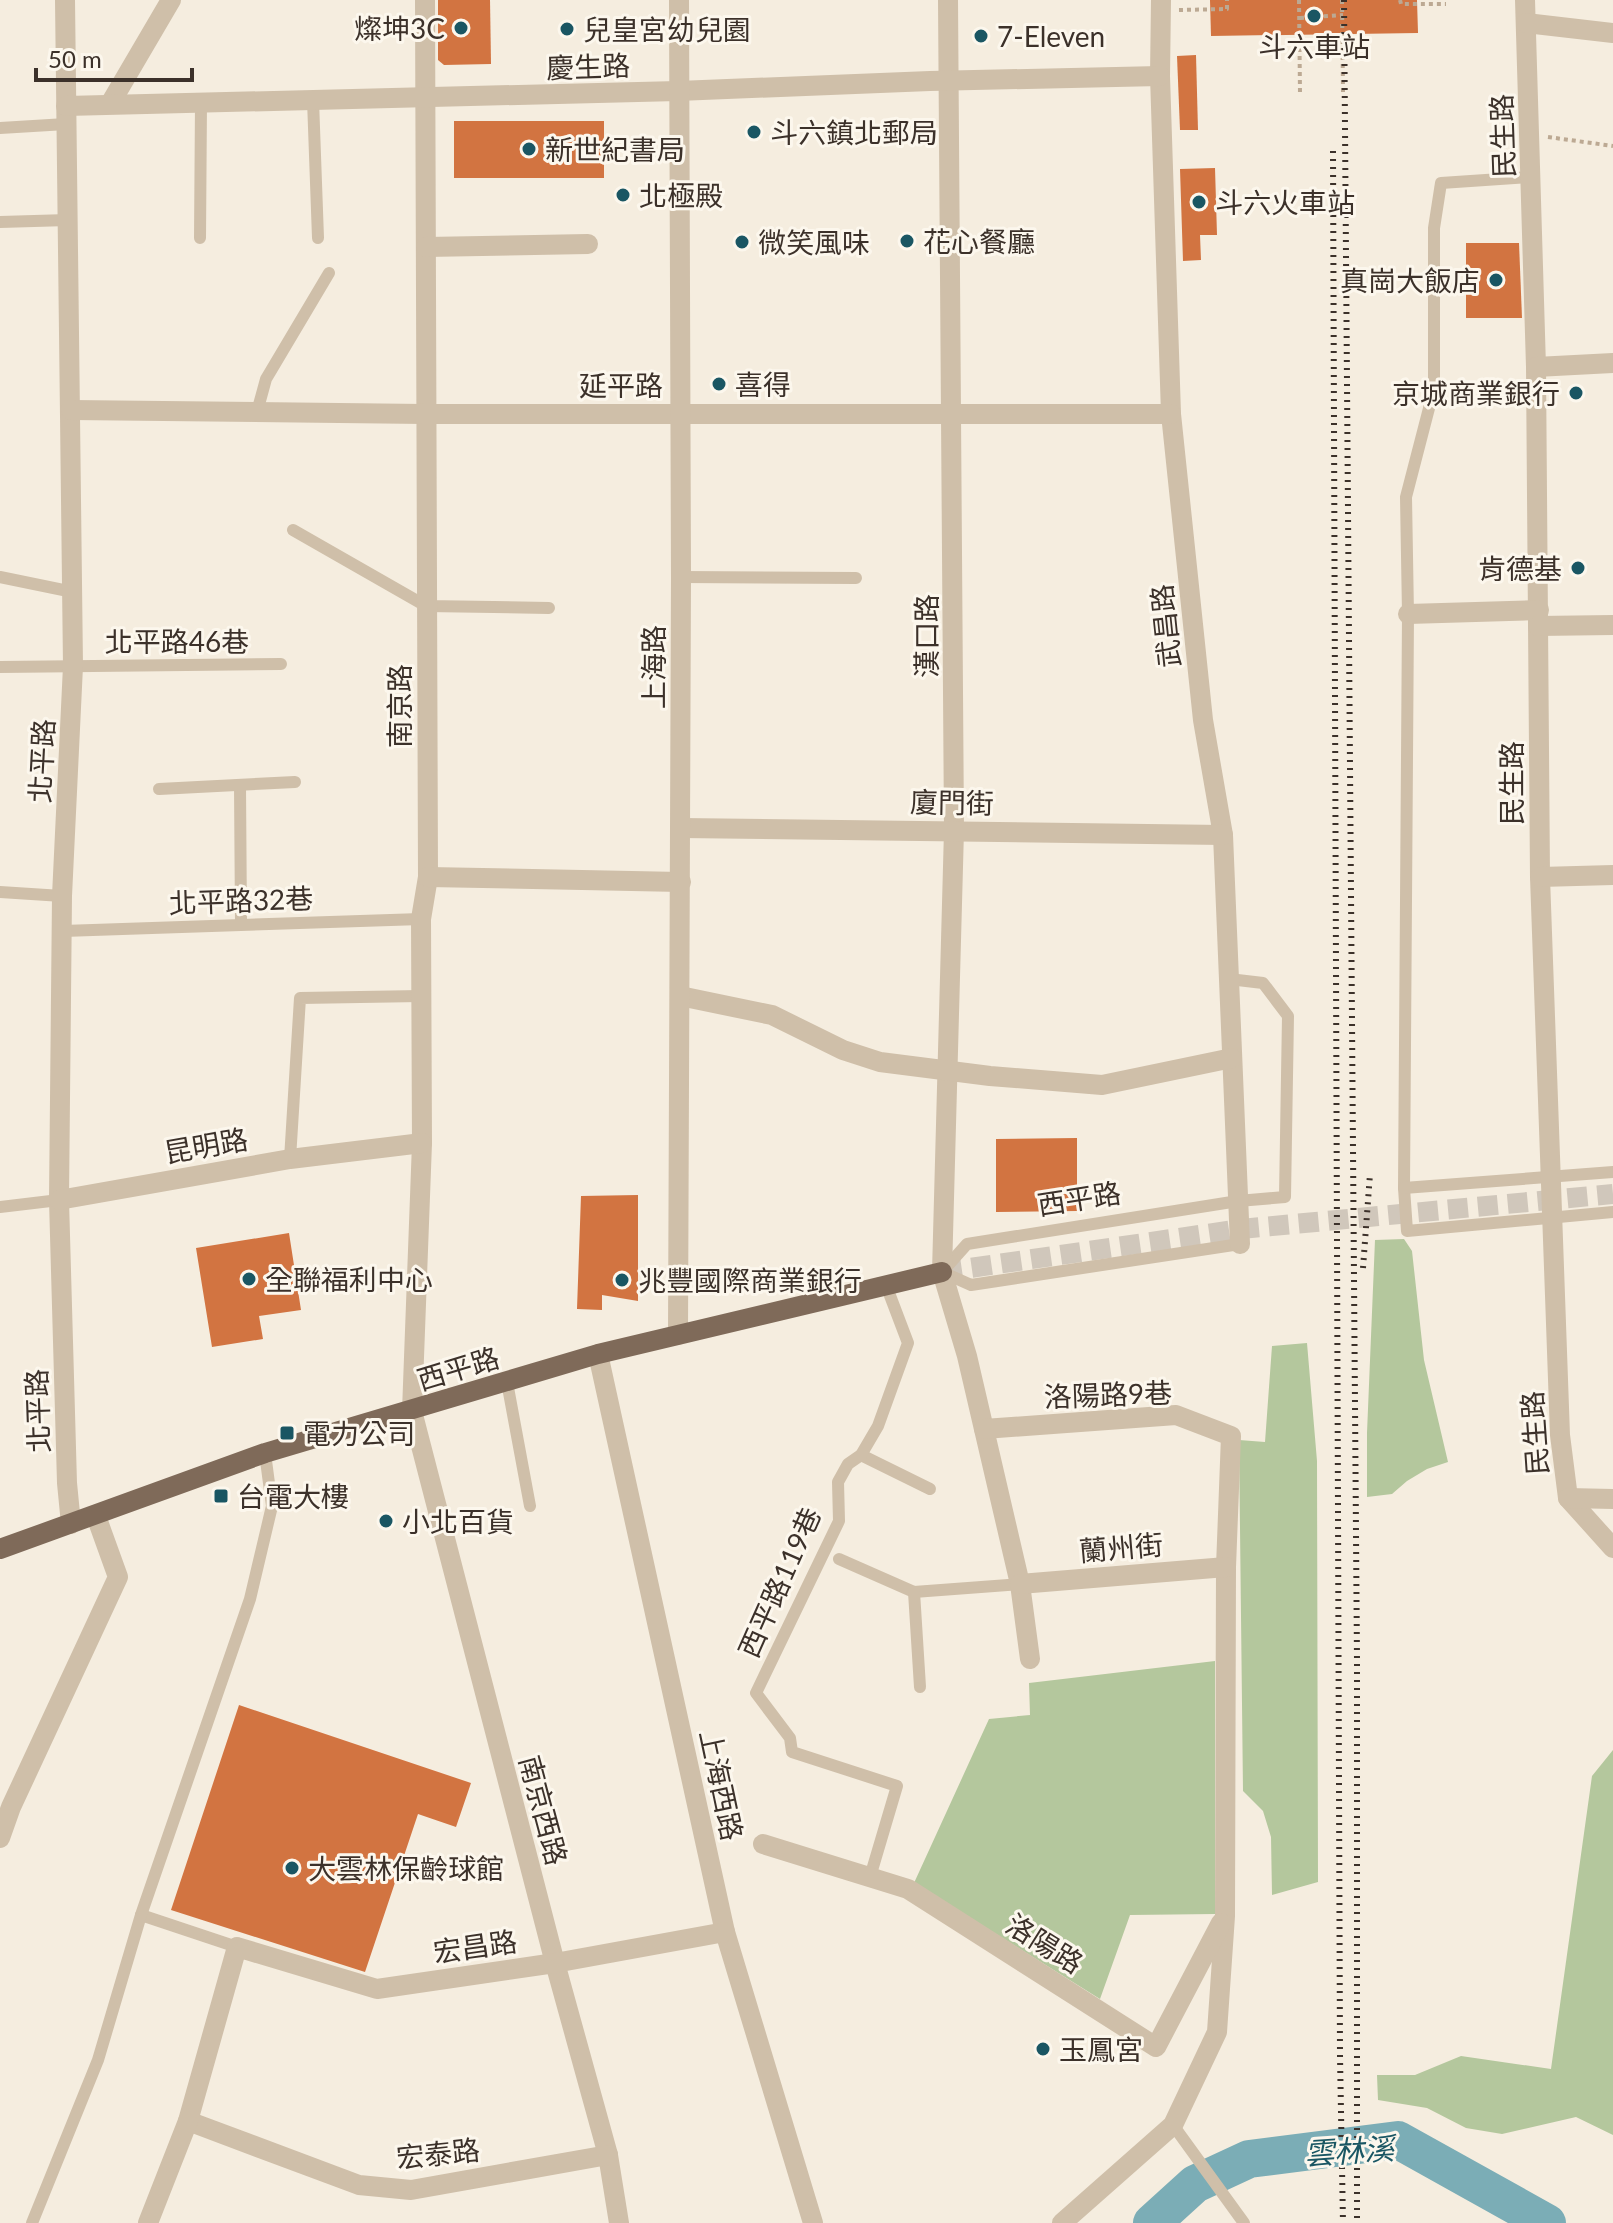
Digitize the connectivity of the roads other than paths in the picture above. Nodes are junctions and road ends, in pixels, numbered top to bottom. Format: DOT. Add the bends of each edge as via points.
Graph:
graph roads {
  1 [pos="65,0"];
  2 [pos="171,0"];
  3 [pos="425,0"];
  4 [pos="679,0"];
  5 [pos="948,0"];
  6 [pos="1525,0"];
  7 [pos="1161,5"];
  8 [pos="1526,23"];
  9 [pos="1613,33"];
  10 [pos="1160,76"];
  11 [pos="949,80"];
  12 [pos="678,91"];
  13 [pos="425,98"];
  14 [pos="313,100"];
  15 [pos="201,103"];
  16 [pos="110,104"];
  17 [pos="66,115"];
  18 [pos="0,128"];
  19 [pos="1531,177"];
  20 [pos="68,220"];
  21 [pos="0,222"];
  22 [pos="200,238"];
  23 [pos="318,238"];
  24 [pos="588,244"];
  25 [pos="426,247"];
  26 [pos="329,273"];
  27 [pos="1613,363"];
  28 [pos="1536,367"];
  29 [pos="71,410"];
  30 [pos="257,412"];
  31 [pos="953,412"];
  32 [pos="681,413"];
  33 [pos="424,414"];
  34 [pos="1171,414"];
  35 [pos="293,530"];
  36 [pos="0,577"];
  37 [pos="681,577"];
  38 [pos="856,578"];
  39 [pos="73,592"];
  40 [pos="426,606"];
  41 [pos="549,608"];
  42 [pos="1408,614"];
  43 [pos="1538,618"];
  44 [pos="1613,625"];
  45 [pos="281,664"];
  46 [pos="73,666"];
  47 [pos="0,667"];
  48 [pos="295,782"];
  49 [pos="240,786"];
  50 [pos="159,789"];
  51 [pos="681,828"];
  52 [pos="954,830"];
  53 [pos="1223,835"];
  54 [pos="1613,875"];
  55 [pos="428,877"];
  56 [pos="1540,877"];
  57 [pos="681,882"];
  58 [pos="0,892"];
  59 [pos="62,896"];
  60 [pos="421,919"];
  61 [pos="241,923"];
  62 [pos="63,931"];
  63 [pos="1229,979"];
  64 [pos="421,996"];
  65 [pos="680,996"];
  66 [pos="1232,1058"];
  67 [pos="948,1070"];
  68 [pos="422,1143"];
  69 [pos="290,1159"];
  70 [pos="1613,1172"];
  71 [pos="1550,1175"];
  72 [pos="1404,1188"];
  73 [pos="59,1200"];
  74 [pos="1238,1201"];
  75 [pos="0,1207"];
  76 [pos="1613,1212"];
  77 [pos="1553,1216"];
  78 [pos="1240,1244"];
  79 [pos="942,1272"];
  80 [pos="886,1285"];
  81 [pos="678,1335"];
  82 [pos="598,1354"];
  83 [pos="507,1382"];
  84 [pos="412,1411"];
  85 [pos="984,1429"];
  86 [pos="1231,1436"];
  87 [pos="265,1453"];
  88 [pos="861,1455"];
  89 [pos="930,1489"];
  90 [pos="1568,1498"];
  91 [pos="1613,1499"];
  92 [pos="530,1506"];
  93 [pos="96,1516"];
  94 [pos="71,1524"];
  95 [pos="1613,1548"];
  96 [pos="0,1549"];
  97 [pos="839,1559"];
  98 [pos="1226,1567"];
  99 [pos="1020,1584"];
  100 [pos="914,1592"];
  101 [pos="1030,1659"];
  102 [pos="920,1687"];
  103 [pos="0,1838"];
  104 [pos="763,1844"];
  105 [pos="870,1877"];
  106 [pos="141,1915"];
  107 [pos="1225,1916"];
  108 [pos="725,1932"];
  109 [pos="237,1947"];
  110 [pos="555,1963"];
  111 [pos="188,2121"];
  112 [pos="1173,2125"];
  113 [pos="608,2155"];
  114 [pos="32,2223"];
  115 [pos="148,2223"];
  116 [pos="619,2223"];
  117 [pos="813,2223"];
  118 [pos="1062,2223"];
  119 [pos="1244,2223"];
  1 -- 17 [label="street, 北平路"];
  2 -- 16 [label="street"];
  3 -- 13 [label="street, 南京路"];
  4 -- 12 [label="street, 上海路"];
  5 -- 11 [label="street, 漢口路"];
  6 -- 8 [label="street, 民生路"];
  7 -- 10 [label="street, 武昌路"];
  8 -- 9 [label="street"];
  8 -- 19 [label="street, 民生路"];
  10 -- 11 [label="street, 慶生路"];
  10 -- 34 [label="street, 武昌路"];
  11 -- 12 [label="street, 慶生路"];
  11 -- 31 [label="street, 漢口路"];
  12 -- 13 [label="street, 慶生路"];
  12 -- 32 [label="street, 上海路"];
  13 -- 14 [label="street, 慶生路"];
  13 -- 25 [label="street, 南京路"];
  14 -- 15 [label="street, 慶生路"];
  14 -- 23 [label="lane"];
  15 -- 16 [label="street, 慶生路"];
  15 -- 22 [label="lane"];
  16 -- 17 [label="street, 慶生路"];
  17 -- 18 [label="lane"];
  17 -- 20 [label="street, 北平路"];
  19 -- 28 [label="street, 民生路"];
  19 -- 42 [label="lane" via="1441,183 1434,228 1434,389 1406,497"];
  20 -- 21 [label="lane"];
  20 -- 29 [label="street, 北平路"];
  24 -- 25 [label="street"];
  25 -- 33 [label="street, 南京路"];
  26 -- 30 [label="lane" via="266,379"];
  27 -- 28 [label="street"];
  28 -- 43 [label="street, 民生路"];
  29 -- 30 [label="street, 延平路"];
  29 -- 39 [label="street, 北平路"];
  30 -- 33 [label="street, 延平路"];
  31 -- 32 [label="street, 延平路"];
  31 -- 34 [label="street, 延平路"];
  31 -- 52 [label="street, 漢口路"];
  32 -- 33 [label="street, 延平路"];
  32 -- 37 [label="street, 上海路"];
  33 -- 40 [label="street, 南京路"];
  34 -- 53 [label="street, 武昌路" via="1203,720"];
  35 -- 40 [label="lane"];
  36 -- 39 [label="lane"];
  37 -- 38 [label="lane"];
  37 -- 51 [label="street, 上海路"];
  39 -- 46 [label="street, 北平路"];
  40 -- 41 [label="lane"];
  40 -- 55 [label="street, 南京路"];
  42 -- 43 [label="street"];
  42 -- 72 [label="lane"];
  43 -- 44 [label="street"];
  43 -- 56 [label="street, 民生路"];
  45 -- 46 [label="lane, 北平路46巷"];
  46 -- 47 [label="lane, 北平路46巷"];
  46 -- 59 [label="street, 北平路"];
  48 -- 49 [label="lane"];
  49 -- 50 [label="lane"];
  49 -- 61 [label="lane"];
  51 -- 52 [label="street, 廈門街"];
  51 -- 57 [label="street, 上海路"];
  52 -- 53 [label="street, 廈門街"];
  52 -- 67 [label="street, 漢口路"];
  53 -- 63 [label="street, 武昌路"];
  54 -- 56 [label="street"];
  55 -- 57 [label="street"];
  55 -- 60 [label="street, 南京路"];
  56 -- 71 [label="street, 民生路"];
  57 -- 65 [label="street, 上海路"];
  58 -- 59 [label="lane"];
  59 -- 62 [label="street, 北平路"];
  60 -- 61 [label="lane, 北平路32巷"];
  60 -- 64 [label="street, 南京路"];
  61 -- 62 [label="lane, 北平路32巷"];
  62 -- 73 [label="street, 北平路"];
  63 -- 66 [label="street, 武昌路"];
  63 -- 74 [label="lane, 西平路" via="1263,983 1288,1016 1285,1197"];
  64 -- 68 [label="street, 南京路"];
  64 -- 69 [label="lane" via="300,998"];
  65 -- 67 [label="street" via="772,1015 880,1062"];
  65 -- 81 [label="street, 上海路"];
  66 -- 67 [label="street" via="1102,1085"];
  66 -- 74 [label="street, 武昌路"];
  67 -- 79 [label="street, 漢口路"];
  68 -- 69 [label="street, 昆明路"];
  68 -- 84 [label="street, 南京路"];
  69 -- 73 [label="street, 昆明路"];
  70 -- 71 [label="lane"];
  71 -- 72 [label="lane"];
  71 -- 77 [label="street, 民生路"];
  72 -- 77 [label="lane" via="1407,1231"];
  73 -- 75 [label="lane, 昆明路"];
  73 -- 94 [label="street, 北平路"];
  74 -- 78 [label="street, 武昌路"];
  74 -- 79 [label="lane, 西平路" via="967,1244"];
  76 -- 77 [label="lane"];
  77 -- 90 [label="street, 民生路" via="1560,1435"];
  78 -- 79 [label="lane" via="971,1285"];
  79 -- 80 [label="main road, 西平路"];
  79 -- 85 [label="street"];
  80 -- 81 [label="main road, 西平路"];
  80 -- 88 [label="lane, 西平路119巷" via="908,1343 878,1426"];
  81 -- 82 [label="main road, 西平路"];
  82 -- 83 [label="main road, 西平路"];
  82 -- 108 [label="street, 上海西路"];
  83 -- 84 [label="main road, 西平路"];
  83 -- 92 [label="lane"];
  84 -- 87 [label="main road, 西平路"];
  84 -- 110 [label="street, 南京西路"];
  85 -- 86 [label="street, 洛陽路9巷" via="1176,1415"];
  85 -- 99 [label="street"];
  86 -- 98 [label="street, 洛陽路"];
  87 -- 93 [label="main road, 西平路"];
  87 -- 106 [label="lane" via="272,1506 250,1599"];
  88 -- 89 [label="lane"];
  88 -- 105 [label="lane, 西平路119巷" via="848,1464 838,1482 839,1521 756,1693 790,1738 792,1752 897,1786"];
  90 -- 91 [label="street"];
  90 -- 95 [label="street, 民生路"];
  93 -- 94 [label="main road, 西平路"];
  93 -- 103 [label="street" via="118,1577"];
  94 -- 96 [label="main road, 西平路"];
  97 -- 100 [label="lane"];
  98 -- 99 [label="street, 蘭州街"];
  98 -- 107 [label="street, 洛陽路"];
  99 -- 100 [label="lane"];
  99 -- 101 [label="street"];
  100 -- 102 [label="lane"];
  104 -- 105 [label="street, 洛陽路"];
  105 -- 107 [label="street, 洛陽路" via="908,1889 1156,2047"];
  106 -- 109 [label="lane"];
  106 -- 114 [label="lane" via="98,2060"];
  107 -- 112 [label="street, 洛陽路" via="1217,2032"];
  108 -- 110 [label="street, 宏昌路"];
  108 -- 117 [label="street, 上海西路"];
  109 -- 110 [label="street, 宏昌路" via="377,1989"];
  109 -- 111 [label="street"];
  110 -- 113 [label="street, 南京西路"];
  111 -- 113 [label="street, 宏泰路" via="359,2185 411,2190"];
  111 -- 115 [label="street"];
  112 -- 118 [label="street, 洛陽路"];
  112 -- 119 [label="lane"];
  113 -- 116 [label="street, 南京西路"];
}
